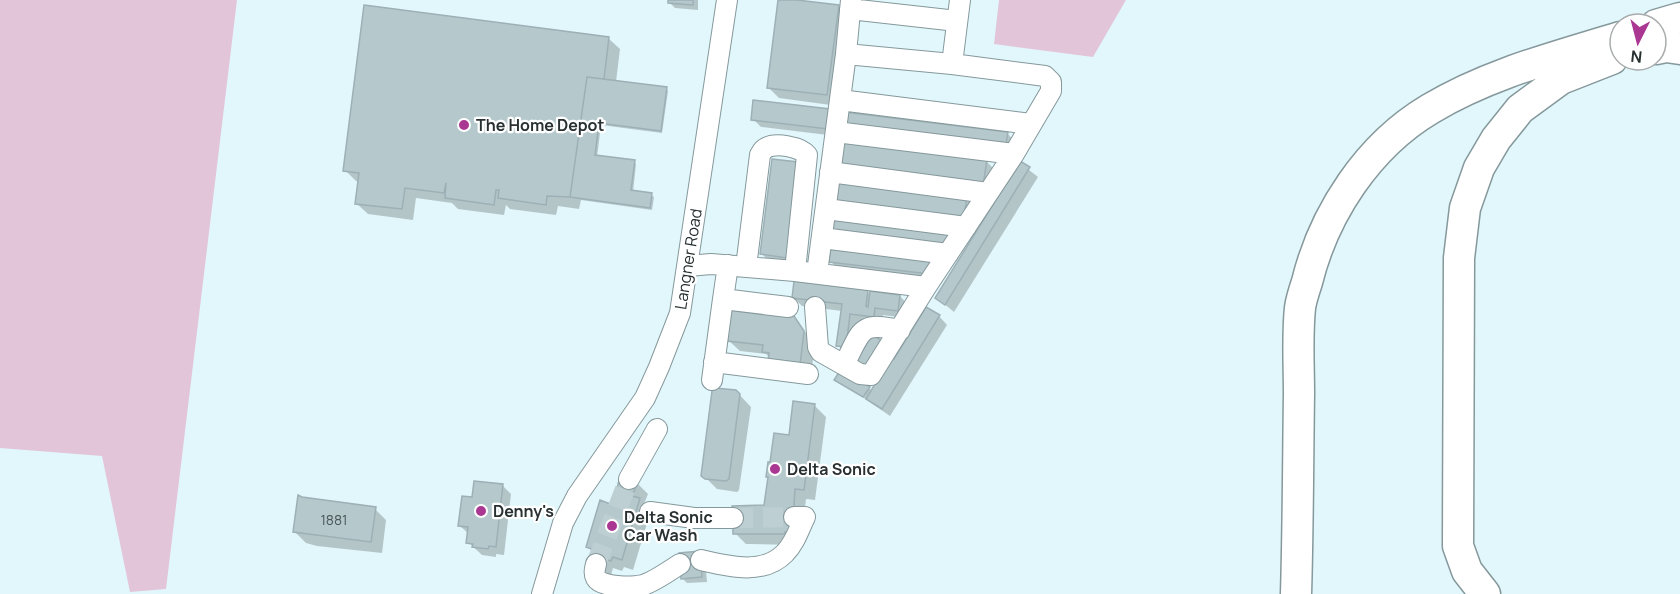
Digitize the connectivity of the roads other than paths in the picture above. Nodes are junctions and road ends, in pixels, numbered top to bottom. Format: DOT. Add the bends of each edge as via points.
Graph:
graph roads {
  1 [pos="728,0"];
  2 [pos="960,0"];
  3 [pos="851,5"];
  4 [pos="957,21"];
  5 [pos="1608,41"];
  6 [pos="846,54"];
  7 [pos="1608,60"];
  8 [pos="952,64"];
  9 [pos="840,100"];
  10 [pos="1031,124"];
  11 [pos="836,132"];
  12 [pos="1014,154"];
  13 [pos="830,172"];
  14 [pos="988,193"];
  15 [pos="826,209"];
  16 [pos="966,227"];
  17 [pos="822,238"];
  18 [pos="948,254"];
  19 [pos="688,266"];
  20 [pos="737,266"];
  21 [pos="795,271"];
  22 [pos="817,273"];
  23 [pos="926,287"];
  24 [pos="723,299"];
  25 [pos="789,307"];
  26 [pos="815,307"];
  27 [pos="900,330"];
  28 [pos="844,365"];
  29 [pos="808,374"];
  30 [pos="657,429"];
  31 [pos="629,479"];
  32 [pos="650,512"];
  33 [pos="794,517"];
  34 [pos="733,518"];
  35 [pos="701,560"];
  36 [pos="596,564"];
  37 [pos="680,564"];
  38 [pos="542,594"];
  39 [pos="1296,594"];
  40 [pos="1485,594"];
  1 -- 19 [label="street, Langner Road"];
  2 -- 4 [label="street"];
  3 -- 4 [label="street"];
  3 -- 6 [label="street"];
  4 -- 8 [label="street"];
  5 -- 39 [label="highway" via="1504,73 1428,110 1376,153 1325,227 1300,307"];
  6 -- 8 [label="street"];
  6 -- 9 [label="street"];
  7 -- 40 [label="highway" via="1561,79 1520,109 1479,168 1465,208 1459,258 1458,546 1467,571"];
  8 -- 10 [label="street" via="1045,76 1051,82 1051,91"];
  9 -- 10 [label="street"];
  9 -- 11 [label="street"];
  10 -- 12 [label="street"];
  11 -- 12 [label="street"];
  11 -- 13 [label="street"];
  12 -- 14 [label="street"];
  13 -- 14 [label="street"];
  13 -- 15 [label="street"];
  14 -- 16 [label="street"];
  15 -- 16 [label="street"];
  15 -- 17 [label="street"];
  16 -- 18 [label="street"];
  17 -- 18 [label="street"];
  17 -- 22 [label="street"];
  18 -- 23 [label="street"];
  19 -- 20 [label="street"];
  19 -- 38 [label="street, Langner Road" via="680,313 659,367 645,398 577,496 563,523"];
  20 -- 21 [label="street"];
  20 -- 21 [label="street" via="760,155 773,145 800,149 807,155"];
  20 -- 24 [label="street"];
  21 -- 22 [label="street"];
  22 -- 23 [label="street"];
  23 -- 27 [label="street"];
  24 -- 25 [label="street"];
  24 -- 29 [label="street" via="713,371"];
  26 -- 28 [label="street" via="818,347"];
  27 -- 28 [label="street" via="867,327"];
  27 -- 28 [label="street" via="871,375"];
  30 -- 31 [label="street"];
  32 -- 34 [label="street"];
  33 -- 35 [label="street" via="805,517 794,541 776,561 733,568"];
  36 -- 37 [label="street" via="598,581 628,587 644,585"];
}
